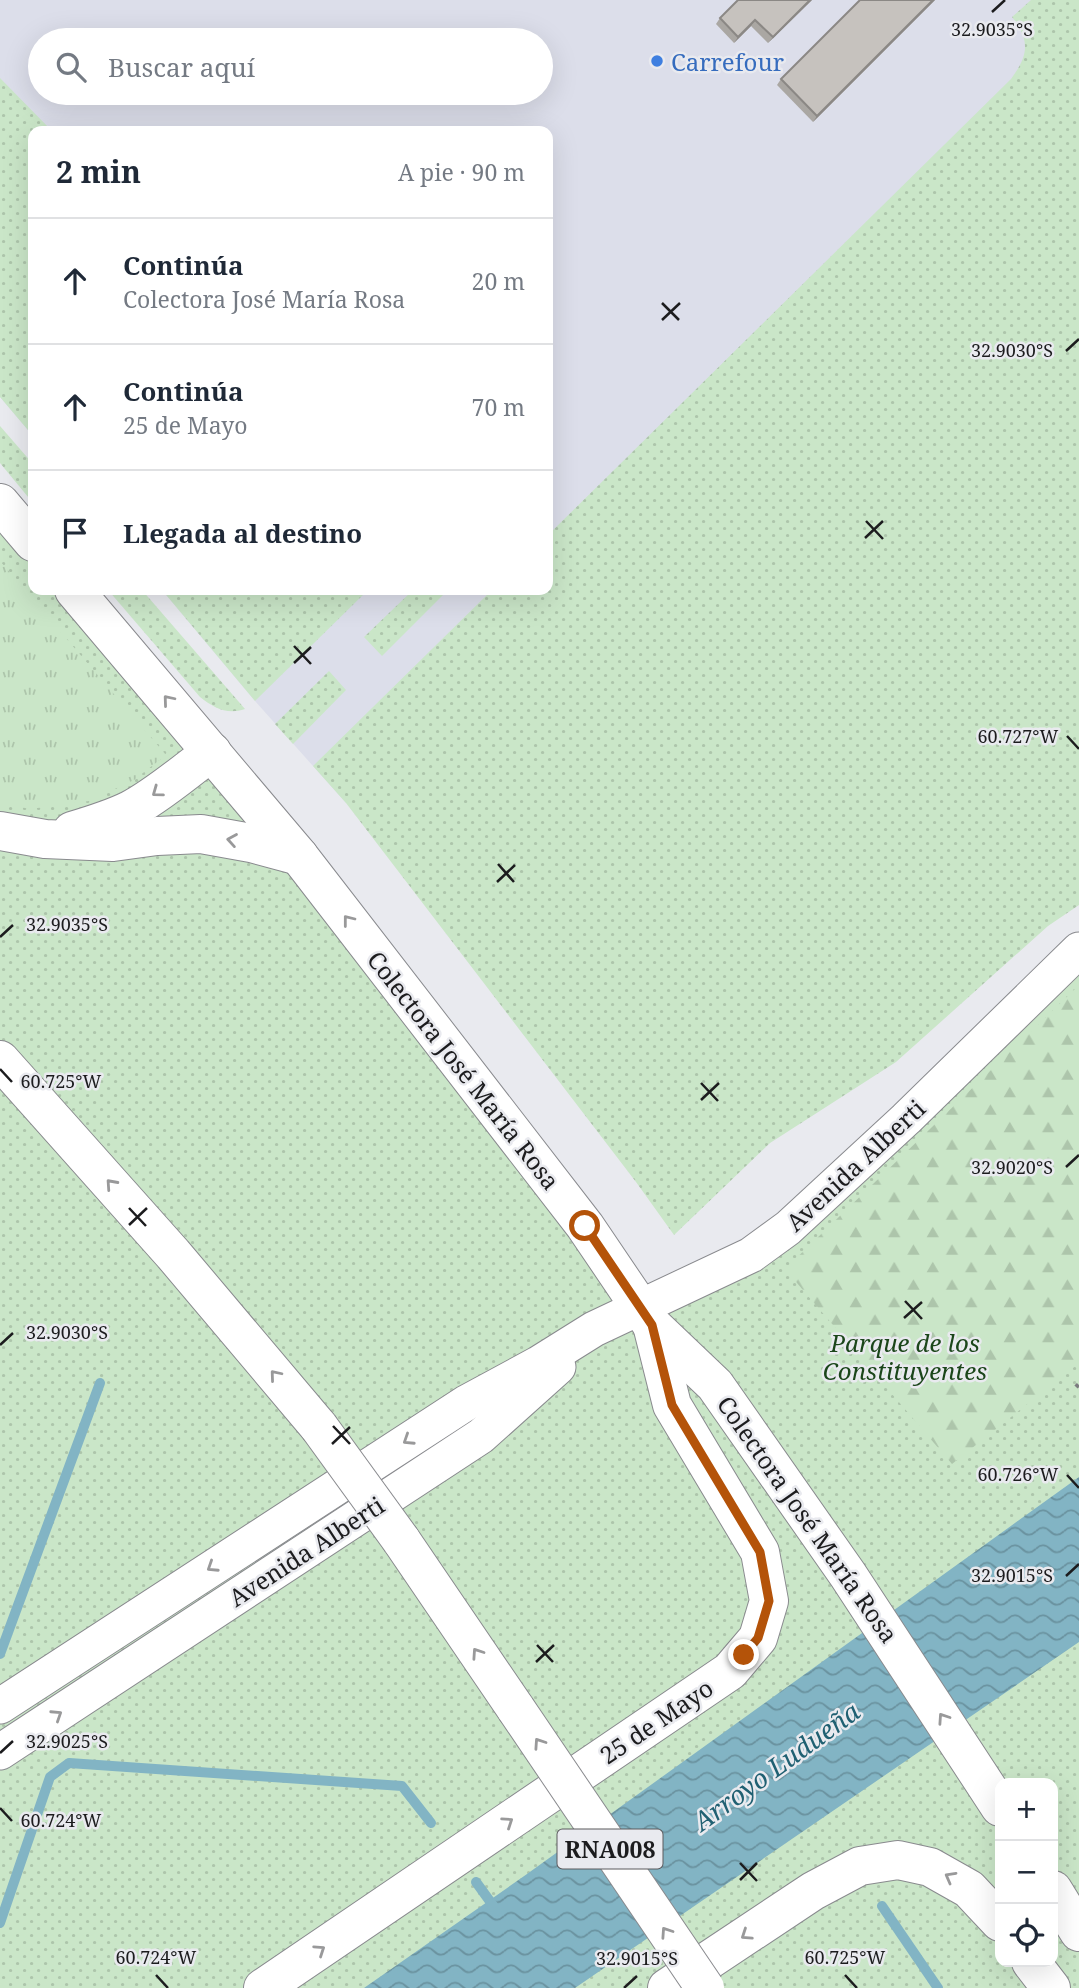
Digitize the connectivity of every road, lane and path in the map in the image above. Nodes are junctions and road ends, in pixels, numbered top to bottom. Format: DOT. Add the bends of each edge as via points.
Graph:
graph roads {
  1 [pos="0,502"];
  2 [pos="28,536"];
  3 [pos="78,595"];
  4 [pos="212,752"];
  5 [pos="0,831"];
  6 [pos="45,839"];
  7 [pos="299,856"];
  8 [pos="1079,950"];
  9 [pos="0,1060"];
  10 [pos="647,1315"];
  11 [pos="594,1329"];
  12 [pos="0,1706"];
  13 [pos="0,1752"];
  14 [pos="995,1799"];
  15 [pos="1058,1898"];
  16 [pos="995,1916"];
  17 [pos="1079,1932"];
  18 [pos="1035,1967"];
  19 [pos="263,1988"];
  20 [pos="667,1988"];
  21 [pos="705,1988"];
  22 [pos="1051,1988"];
  1 -- 2 [label="main road"];
  4 -- 3 [label="main road, Colectora José María Rosa, one-way"];
  4 -- 6 [label="main road, one-way" via="128,811"];
  4 -- 7 [label="main road, Colectora José María Rosa"];
  5 -- 6 [label="main road"];
  7 -- 6 [label="main road, one-way" via="201,834 113,842"];
  10 -- 7 [label="main road, Colectora José María Rosa, one-way" via="585,1226"];
  8 -- 10 [label="street, Avenida Alberti" via="788,1228 751,1255"];
  21 -- 9 [label="main road, RNA008, one-way, bridge" via="401,1540 319,1427"];
  10 -- 11 [label="street, Avenida Alberti"];
  14 -- 10 [label="main road, Colectora José María Rosa, one-way" via="848,1575 715,1385"];
  19 -- 10 [label="main road, 25 de Mayo, one-way" via="730,1671 758,1638 769,1601 760,1552 672,1405"];
  11 -- 12 [label="street, Avenida Alberti, one-way" via="466,1403"];
  13 -- 11 [label="street, Avenida Alberti, one-way" via="481,1436 552,1374"];
  15 -- 17 [label="main road"];
  16 -- 20 [label="main road, one-way" via="970,1889 930,1867 898,1860 860,1866 813,1891"];
  18 -- 22 [label="main road"];
}
